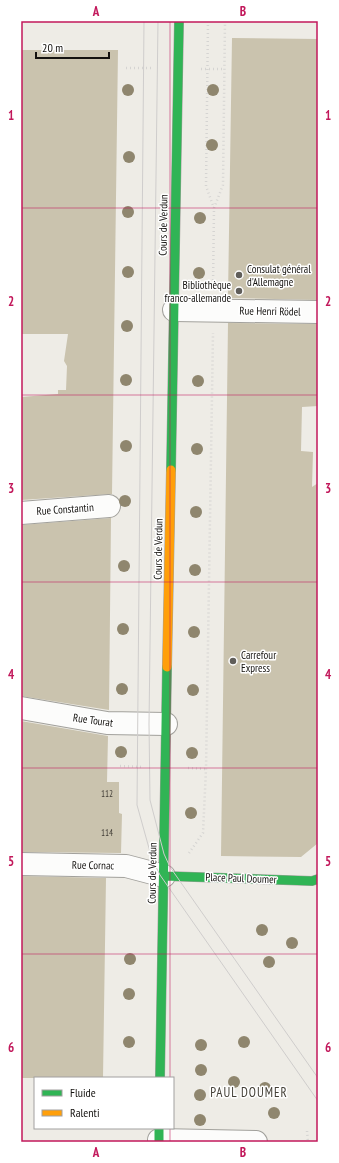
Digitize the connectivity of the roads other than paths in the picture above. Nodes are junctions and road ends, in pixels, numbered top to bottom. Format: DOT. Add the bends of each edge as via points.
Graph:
graph roads {
  1 [pos="179,21"];
  2 [pos="174,310"];
  3 [pos="318,312"];
  4 [pos="109,506"];
  5 [pos="21,513"];
  6 [pos="21,708"];
  7 [pos="166,724"];
  8 [pos="21,864"];
  9 [pos="164,876"];
  10 [pos="318,879"];
  11 [pos="160,1077"];
  12 [pos="159,1137"];
  13 [pos="256,1142"];
  1 -- 2 [label="main road, Cours de Verdun"];
  2 -- 3 [label="street, Rue Henri Rödel"];
  2 -- 7 [label="main road, Cours de Verdun"];
  4 -- 5 [label="street, Rue Constantin"];
  6 -- 7 [label="street, Rue Tourat" via="107,723"];
  7 -- 9 [label="main road, Cours de Verdun"];
  8 -- 9 [label="street, Rue Cornac" via="126,866"];
  9 -- 10 [label="main road, Place Paul Doumer" via="312,881"];
  9 -- 11 [label="main road, Cours de Verdun"];
  12 -- 13 [label="street"];
}
